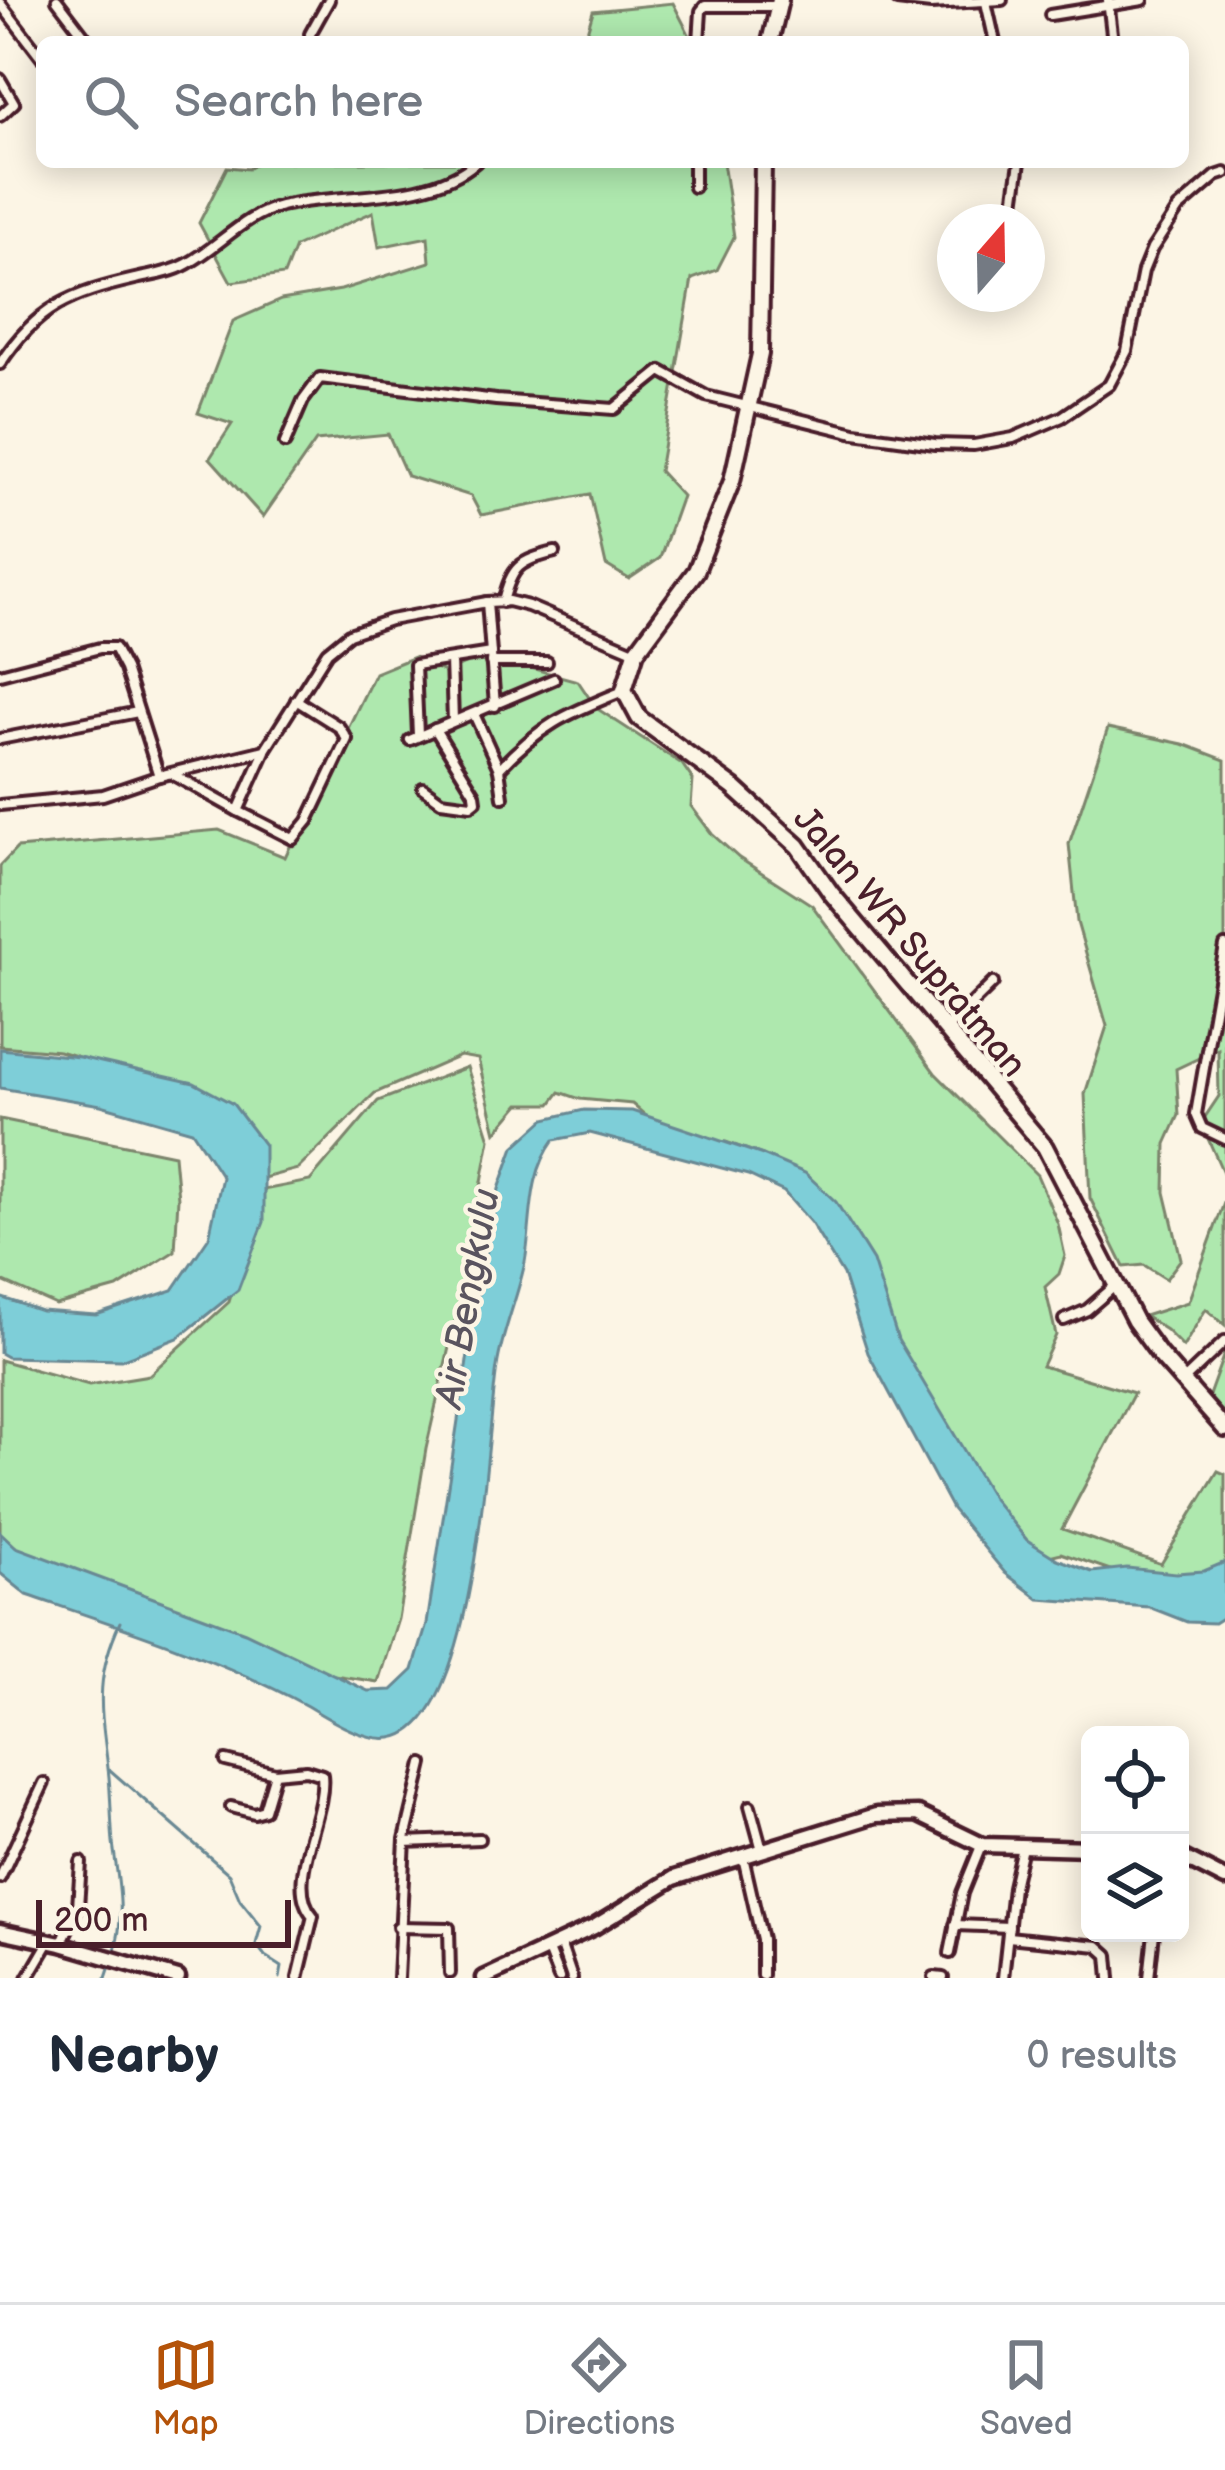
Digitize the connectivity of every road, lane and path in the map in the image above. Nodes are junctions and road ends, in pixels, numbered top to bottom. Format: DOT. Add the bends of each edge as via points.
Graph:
graph roads {
  1 [pos="57,0"];
  2 [pos="329,0"];
  3 [pos="897,0"];
  4 [pos="1002,0"];
  5 [pos="1143,0"];
  6 [pos="986,2"];
  7 [pos="0,3"];
  8 [pos="1108,3"];
  9 [pos="780,6"];
  10 [pos="1050,15"];
  11 [pos="310,34"];
  12 [pos="1112,34"];
  13 [pos="84,36"];
  14 [pos="699,36"];
  15 [pos="772,36"];
  16 [pos="994,36"];
  17 [pos="36,50"];
  18 [pos="0,79"];
  19 [pos="0,116"];
  20 [pos="468,168"];
  21 [pos="694,168"];
  22 [pos="763,168"];
  23 [pos="1019,168"];
  24 [pos="1225,173"];
  25 [pos="694,187"];
  26 [pos="1014,204"];
  27 [pos="0,364"];
  28 [pos="748,409"];
  29 [pos="285,443"];
  30 [pos="555,552"];
  31 [pos="487,602"];
  32 [pos="503,602"];
  33 [pos="636,652"];
  34 [pos="491,657"];
  35 [pos="451,660"];
  36 [pos="547,662"];
  37 [pos="0,674"];
  38 [pos="554,679"];
  39 [pos="624,691"];
  40 [pos="296,700"];
  41 [pos="495,706"];
  42 [pos="138,712"];
  43 [pos="474,714"];
  44 [pos="453,721"];
  45 [pos="435,729"];
  46 [pos="0,739"];
  47 [pos="266,750"];
  48 [pos="499,769"];
  49 [pos="171,774"];
  50 [pos="159,776"];
  51 [pos="423,788"];
  52 [pos="503,796"];
  53 [pos="0,805"];
  54 [pos="238,811"];
  55 [pos="1225,946"];
  56 [pos="992,983"];
  57 [pos="945,1030"];
  58 [pos="1225,1139"];
  59 [pos="1118,1284"];
  60 [pos="1064,1320"];
  61 [pos="1225,1341"];
  62 [pos="1182,1382"];
  63 [pos="1225,1430"];
  64 [pos="226,1761"];
  65 [pos="423,1764"];
  66 [pos="275,1773"];
  67 [pos="44,1783"];
  68 [pos="750,1806"];
  69 [pos="231,1807"];
  70 [pos="479,1839"];
  71 [pos="405,1842"];
  72 [pos="982,1845"];
  73 [pos="1022,1847"];
  74 [pos="1081,1848"];
  75 [pos="763,1851"];
  76 [pos="742,1857"];
  77 [pos="1189,1861"];
  78 [pos="81,1862"];
  79 [pos="0,1878"];
  80 [pos="1225,1879"];
  81 [pos="955,1925"];
  82 [pos="398,1927"];
  83 [pos="0,1931"];
  84 [pos="1009,1932"];
  85 [pos="55,1942"];
  86 [pos="1153,1942"];
  87 [pos="553,1945"];
  88 [pos="950,1954"];
  89 [pos="450,1973"];
  90 [pos="762,1975"];
  91 [pos="169,1977"];
  92 [pos="934,1977"];
  93 [pos="28,1978"];
  94 [pos="298,1978"];
  95 [pos="398,1978"];
  96 [pos="484,1978"];
  97 [pos="559,1978"];
  98 [pos="572,1978"];
  99 [pos="943,1978"];
  100 [pos="1003,1978"];
  101 [pos="1110,1978"];
  102 [pos="1149,1978"];
  1 -- 13 [label="street"];
  2 -- 11 [label="street"];
  3 -- 6 [label="street"];
  4 -- 6 [label="street"];
  5 -- 8 [label="street"];
  6 -- 16 [label="street"];
  7 -- 17 [label="street"];
  8 -- 10 [label="street"];
  8 -- 12 [label="street"];
  9 -- 14 [label="street" via="705,6"];
  9 -- 15 [label="highway"];
  18 -- 19 [label="street" via="14,99"];
  20 -- 27 [label="street" via="389,195 265,211 190,263 74,294 34,319"];
  21 -- 25 [label="street"];
  22 -- 28 [label="highway" via="760,354"];
  23 -- 26 [label="street"];
  24 -- 28 [label="street" via="1178,209 1152,249 1109,386 1039,428 974,445 935,444"];
  28 -- 29 [label="street" via="661,371 614,409 320,378"];
  28 -- 33 [label="highway" via="706,551"];
  30 -- 32 [label="street" via="514,569"];
  31 -- 32 [label="street"];
  31 -- 34 [label="street"];
  31 -- 40 [label="street" via="390,620 338,640"];
  32 -- 33 [label="street"];
  33 -- 39 [label="highway"];
  34 -- 35 [label="street"];
  34 -- 36 [label="street"];
  34 -- 41 [label="street"];
  35 -- 44 [label="street"];
  35 -- 45 [label="street" via="413,667 414,738"];
  37 -- 42 [label="street" via="114,648"];
  38 -- 41 [label="street"];
  39 -- 48 [label="street" via="557,718"];
  39 -- 57 [label="highway, Jalan WR Supratman" via="639,718 798,846"];
  40 -- 47 [label="street"];
  40 -- 54 [label="street" via="347,739 308,820 290,839"];
  41 -- 43 [label="street"];
  42 -- 46 [label="street"];
  42 -- 50 [label="street"];
  43 -- 44 [label="street"];
  43 -- 48 [label="street"];
  44 -- 45 [label="street"];
  45 -- 51 [label="street" via="476,801 441,801"];
  47 -- 49 [label="street"];
  47 -- 54 [label="street"];
  48 -- 52 [label="street"];
  49 -- 50 [label="street"];
  49 -- 54 [label="street"];
  50 -- 53 [label="street" via="76,800"];
  55 -- 58 [label="street" via="1196,1114 1202,1128"];
  56 -- 57 [label="street"];
  57 -- 59 [label="highway, Jalan WR Supratman" via="1045,1147"];
  59 -- 60 [label="street"];
  59 -- 62 [label="highway, Jalan WR Supratman"];
  61 -- 62 [label="street"];
  62 -- 63 [label="highway, Jalan WR Supratman"];
  64 -- 66 [label="street"];
  65 -- 71 [label="street"];
  66 -- 69 [label="street" via="264,1810"];
  66 -- 94 [label="street" via="306,1770 323,1779 305,1859 304,1899 313,1916"];
  67 -- 79 [label="street"];
  68 -- 75 [label="street"];
  70 -- 71 [label="street"];
  71 -- 82 [label="street"];
  72 -- 73 [label="main road"];
  72 -- 75 [label="main road" via="903,1812"];
  72 -- 81 [label="street"];
  73 -- 74 [label="main road"];
  73 -- 84 [label="street"];
  75 -- 76 [label="main road"];
  76 -- 87 [label="main road" via="674,1878"];
  76 -- 90 [label="street"];
  77 -- 80 [label="main road"];
  78 -- 85 [label="street" via="78,1907"];
  81 -- 84 [label="street"];
  81 -- 88 [label="street"];
  82 -- 89 [label="street" via="449,1928"];
  82 -- 95 [label="street"];
  83 -- 85 [label="main road"];
  84 -- 100 [label="street"];
  84 -- 101 [label="street" via="1098,1946 1108,1955"];
  85 -- 91 [label="main road"];
  85 -- 93 [label="street"];
  86 -- 102 [label="street"];
  87 -- 96 [label="main road"];
  87 -- 97 [label="street"];
  87 -- 98 [label="street"];
  92 -- 99 [label="street"];
}
